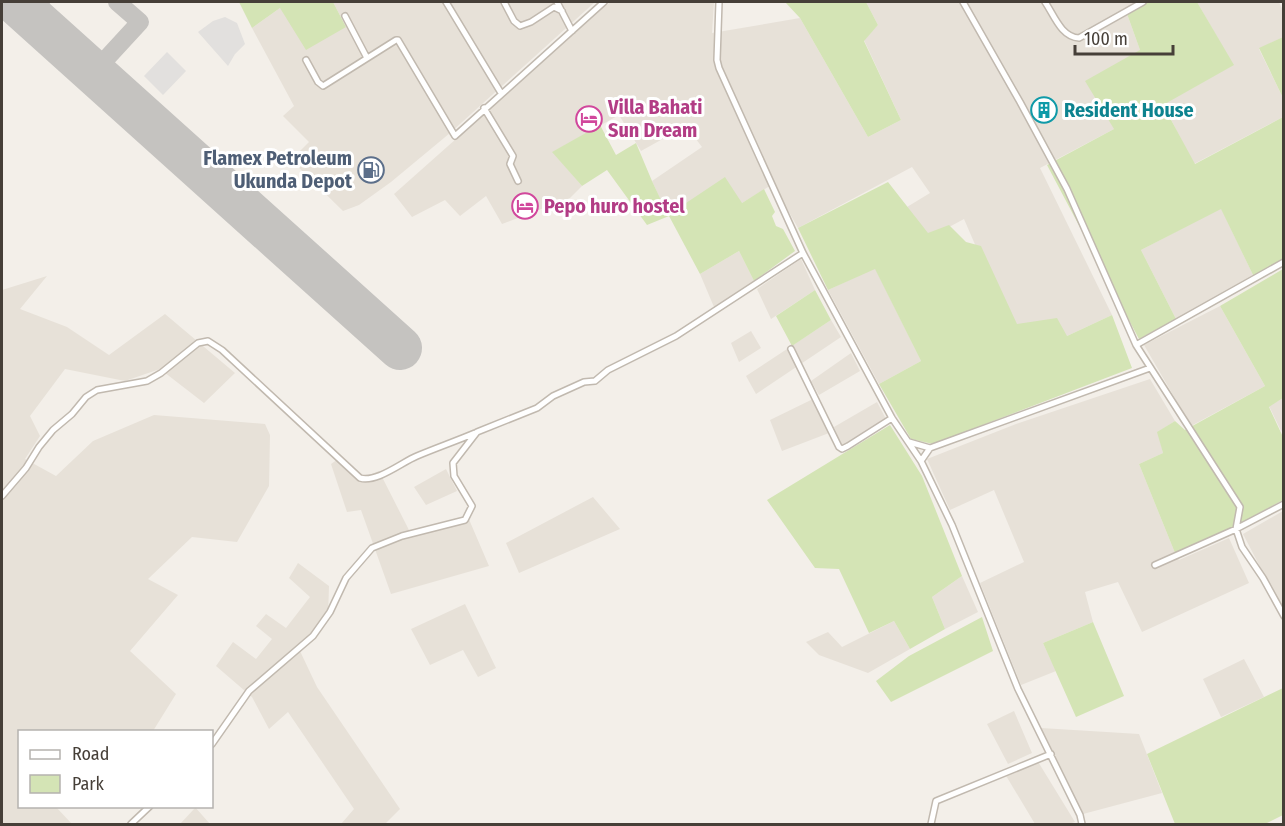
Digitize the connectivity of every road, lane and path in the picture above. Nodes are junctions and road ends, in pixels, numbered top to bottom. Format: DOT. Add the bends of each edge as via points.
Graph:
graph roads {
  1 [pos="446,2"];
  2 [pos="504,2"];
  3 [pos="556,2"];
  4 [pos="604,2"];
  5 [pos="719,2"];
  6 [pos="963,2"];
  7 [pos="1045,2"];
  8 [pos="1143,2"];
  9 [pos="562,10"];
  10 [pos="345,16"];
  11 [pos="572,31"];
  12 [pos="367,58"];
  13 [pos="306,60"];
  14 [pos="501,93"];
  15 [pos="483,108"];
  16 [pos="518,181"];
  17 [pos="803,254"];
  18 [pos="1284,262"];
  19 [pos="1136,345"];
  20 [pos="791,349"];
  21 [pos="1150,368"];
  22 [pos="892,418"];
  23 [pos="477,432"];
  24 [pos="908,442"];
  25 [pos="930,448"];
  26 [pos="921,461"];
  27 [pos="2,496"];
  28 [pos="1284,504"];
  29 [pos="1236,529"];
  30 [pos="1155,565"];
  31 [pos="1281,604"];
  32 [pos="1284,616"];
  33 [pos="213,743"];
  34 [pos="1051,754"];
  35 [pos="149,808"];
  36 [pos="131,825"];
  37 [pos="931,825"];
  38 [pos="1082,825"];
  1 -- 14 [label="street"];
  2 -- 9 [label="street" via="520,26 554,7"];
  3 -- 9 [label="street"];
  4 -- 11 [label="street"];
  5 -- 17 [label="street" via="719,68"];
  6 -- 19 [label="street" via="1067,189"];
  7 -- 8 [label="street" via="1064,32 1079,38"];
  9 -- 11 [label="street"];
  10 -- 12 [label="street"];
  11 -- 14 [label="street"];
  12 -- 13 [label="street" via="323,86"];
  12 -- 15 [label="street" via="400,41 455,136"];
  14 -- 15 [label="street"];
  15 -- 16 [label="street" via="513,156 510,164"];
  17 -- 22 [label="street"];
  17 -- 23 [label="street" via="676,336 608,370 595,381 584,382 537,408"];
  18 -- 19 [label="street"];
  19 -- 21 [label="street"];
  20 -- 22 [label="street" via="839,447 848,446"];
  21 -- 25 [label="street"];
  21 -- 29 [label="street" via="1240,507"];
  22 -- 24 [label="street"];
  23 -- 27 [label="street" via="393,469 360,478 208,341 198,343 147,381 97,390 86,398 53,430"];
  23 -- 33 [label="street" via="453,463 454,476 472,506 465,520 372,548 346,578 313,636 249,691"];
  24 -- 25 [label="street"];
  24 -- 26 [label="street"];
  25 -- 26 [label="street"];
  26 -- 34 [label="street" via="952,525 1018,689"];
  28 -- 29 [label="street"];
  29 -- 30 [label="street"];
  29 -- 31 [label="street" via="1242,547"];
  31 -- 32 [label="street"];
  34 -- 37 [label="street" via="936,801"];
  34 -- 38 [label="street"];
  35 -- 36 [label="street"];
}
